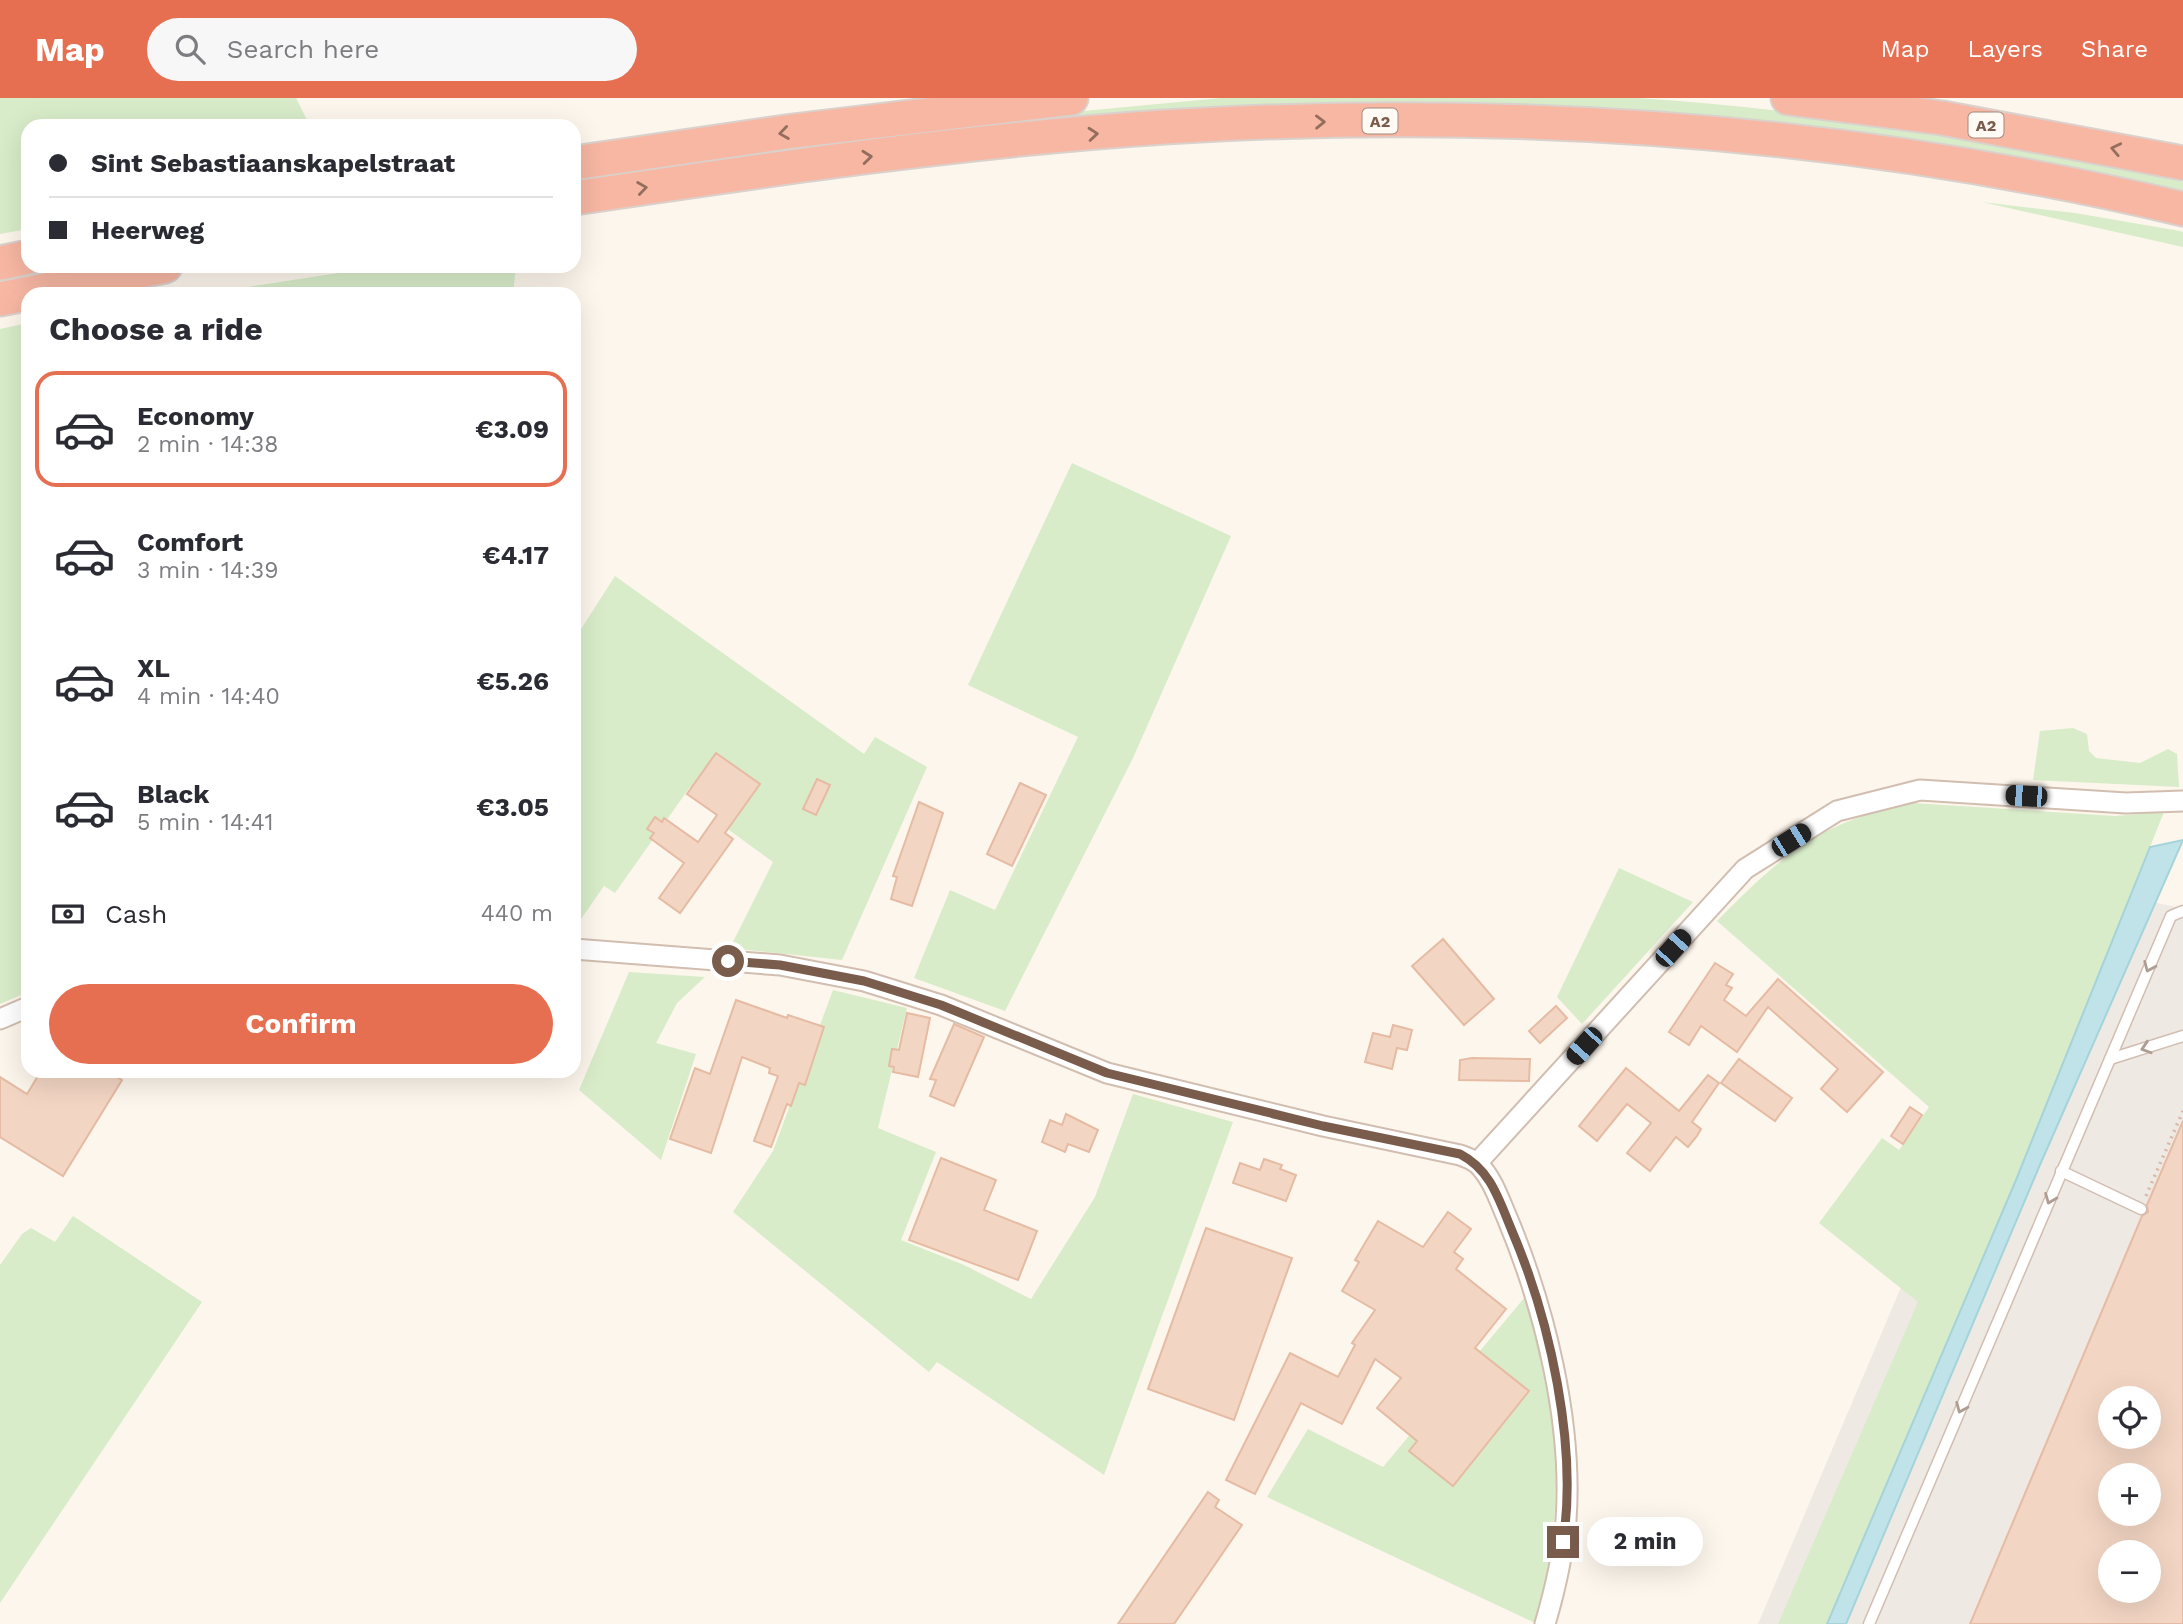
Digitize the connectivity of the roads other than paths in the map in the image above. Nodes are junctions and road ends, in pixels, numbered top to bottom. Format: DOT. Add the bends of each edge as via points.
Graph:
graph roads {
  1 [pos="1071,98"];
  2 [pos="1788,98"];
  3 [pos="581,162"];
  4 [pos="2183,163"];
  5 [pos="581,197"];
  6 [pos="2183,209"];
  7 [pos="21,258"];
  8 [pos="0,263"];
  9 [pos="130,273"];
  10 [pos="60,287"];
  11 [pos="21,295"];
  12 [pos="0,299"];
  13 [pos="2183,801"];
  14 [pos="2183,911"];
  15 [pos="581,950"];
  16 [pos="21,1010"];
  17 [pos="0,1019"];
  18 [pos="2183,1036"];
  19 [pos="2110,1059"];
  20 [pos="1477,1163"];
  21 [pos="2061,1171"];
  22 [pos="2141,1209"];
  23 [pos="1545,1624"];
  24 [pos="1869,1624"];
  1 -- 3 [label="highway, one-way"];
  4 -- 2 [label="highway, A2, one-way" via="1942,117"];
  5 -- 6 [label="highway, A2, one-way" via="797,165 976,145 1163,127 1367,121 1553,124 1772,138 1916,157 2089,187"];
  7 -- 8 [label="highway"];
  9 -- 10 [label="highway"];
  11 -- 12 [label="highway"];
  13 -- 20 [label="street" via="2126,803 1920,790 1837,811 1745,869"];
  14 -- 19 [label="lane, one-way" via="2171,916"];
  15 -- 20 [label="street" via="780,965 864,981 941,1005 1107,1073 1460,1154"];
  16 -- 17 [label="street"];
  18 -- 19 [label="lane, one-way"];
  19 -- 21 [label="lane"];
  20 -- 23 [label="street" via="1495,1191 1531,1276 1553,1367 1565,1458 1566,1520"];
  21 -- 22 [label="lane"];
  21 -- 24 [label="lane, one-way"];
}
